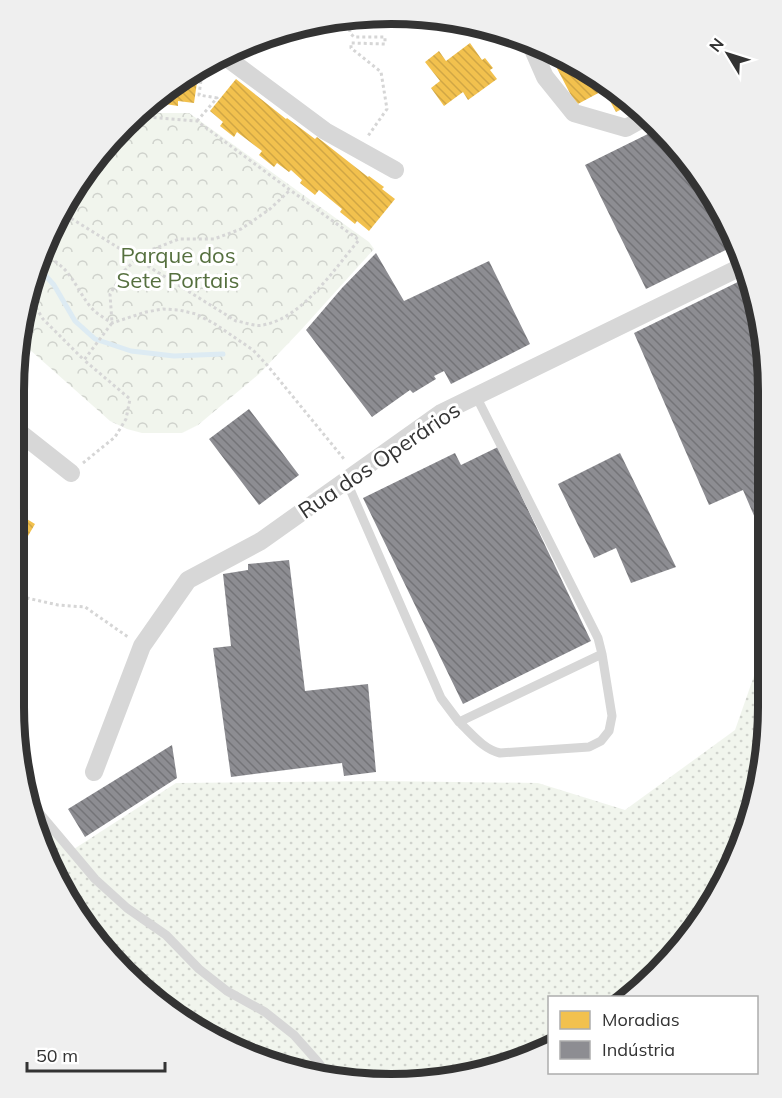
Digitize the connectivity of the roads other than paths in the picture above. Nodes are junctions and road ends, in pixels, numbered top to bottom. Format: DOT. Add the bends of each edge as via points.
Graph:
graph roads {
  1 [pos="534,54"];
  2 [pos="231,61"];
  3 [pos="639,121"];
  4 [pos="395,170"];
  5 [pos="737,269"];
  6 [pos="476,396"];
  7 [pos="24,436"];
  8 [pos="71,473"];
  9 [pos="351,477"];
  10 [pos="602,654"];
  11 [pos="459,722"];
  12 [pos="94,772"];
  13 [pos="40,814"];
  14 [pos="322,1068"];
  1 -- 3 [label="street" via="544,77 574,113 626,128"];
  2 -- 4 [label="street" via="325,131"];
  5 -- 6 [label="street, Rua dos Operários"];
  6 -- 9 [label="street, Rua dos Operários" via="441,413"];
  6 -- 10 [label="lane" via="598,638"];
  7 -- 8 [label="street"];
  9 -- 11 [label="lane" via="441,698"];
  9 -- 12 [label="street, Rua dos Operários" via="261,541 188,580 142,646"];
  10 -- 11 [label="lane"];
  10 -- 11 [label="lane" via="612,716 601,741 589,747 500,753 483,746"];
  13 -- 14 [label="lane" via="95,879 127,908 166,935 227,991 265,1012 294,1035"];
}
